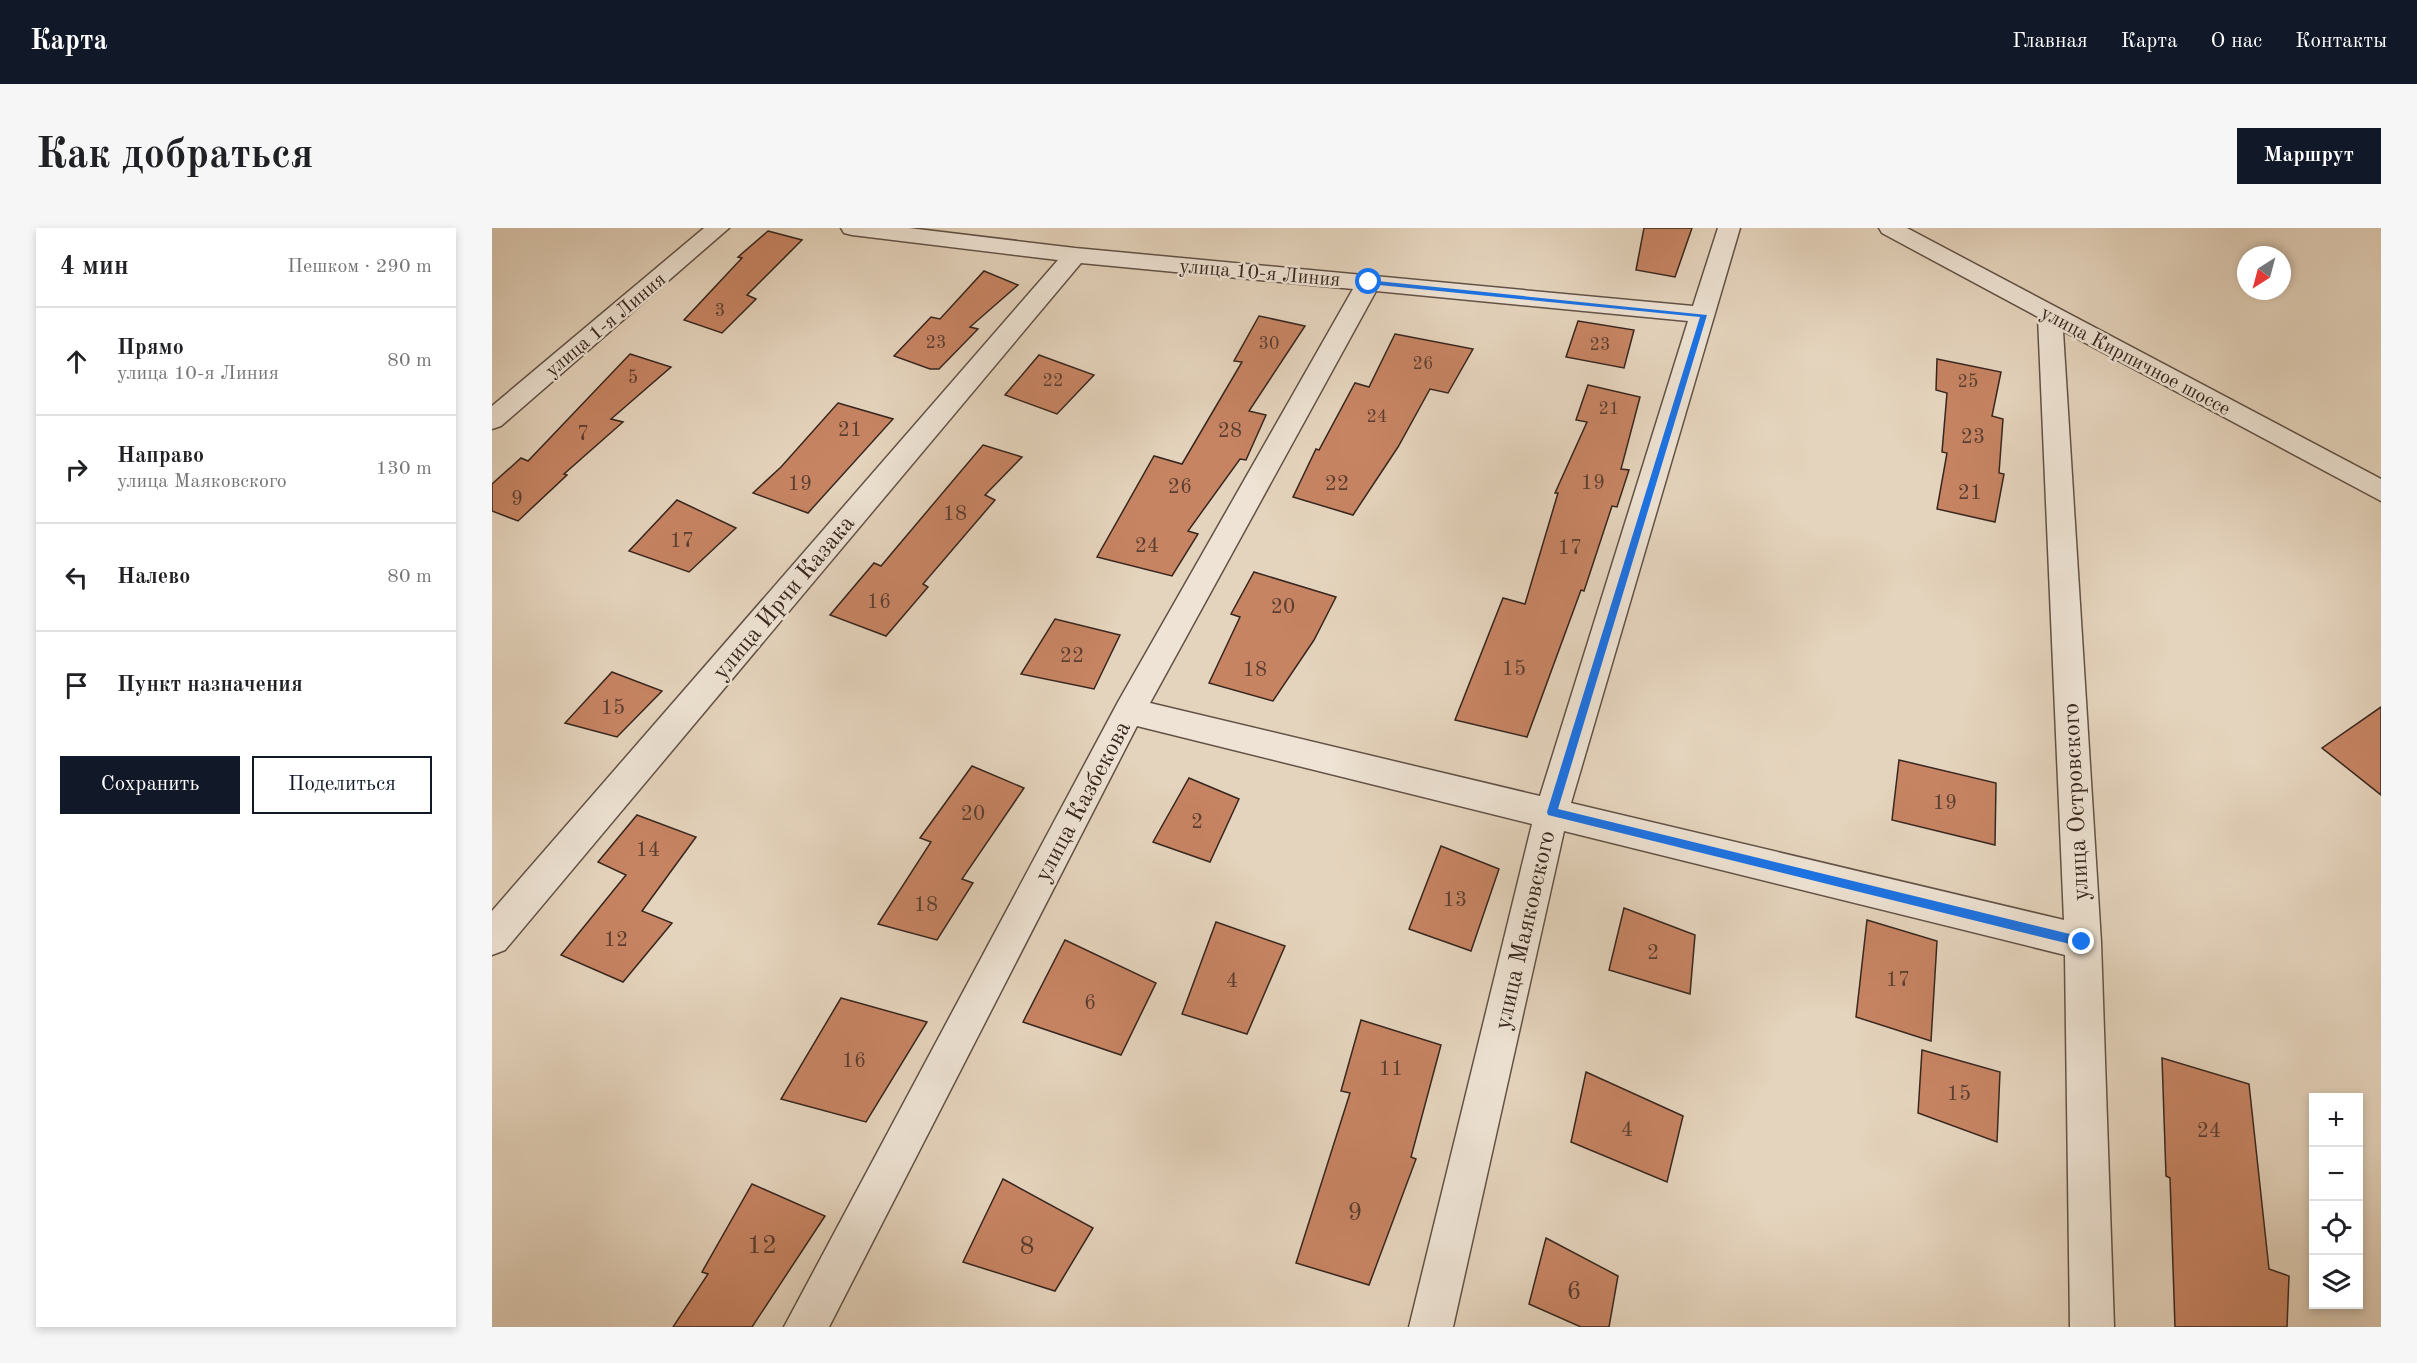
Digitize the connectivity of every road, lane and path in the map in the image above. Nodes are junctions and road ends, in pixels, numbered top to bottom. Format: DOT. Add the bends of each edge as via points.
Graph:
graph roads {
  1 [pos="718,228"];
  2 [pos="852,228"];
  3 [pos="1729,228"];
  4 [pos="1890,228"];
  5 [pos="1075,255"];
  6 [pos="1369,282"];
  7 [pos="2050,314"];
  8 [pos="1704,315"];
  9 [pos="492,420"];
  10 [pos="2381,491"];
  11 [pos="1129,711"];
  12 [pos="1552,812"];
  13 [pos="492,938"];
  14 [pos="2082,942"];
  15 [pos="806,1327"];
  16 [pos="1431,1327"];
  17 [pos="2092,1327"];
  1 -- 9 [label="street, улица 1-я Линия"];
  2 -- 5 [label="street, улица 10-я Линия"];
  3 -- 8 [label="street, улица Маяковского"];
  4 -- 7 [label="street, улица Кирпичное шоссе"];
  5 -- 6 [label="street, улица 10-я Линия"];
  5 -- 13 [label="street, улица Ирчи Казака"];
  6 -- 8 [label="street, улица 10-я Линия"];
  6 -- 11 [label="street, улица Казбекова"];
  7 -- 10 [label="street, улица Кирпичное шоссе"];
  7 -- 14 [label="street, улица Островского"];
  8 -- 12 [label="street, улица Маяковского"];
  11 -- 12 [label="street"];
  11 -- 15 [label="street, улица Казбекова"];
  12 -- 14 [label="street"];
  12 -- 16 [label="street, улица Маяковского"];
  14 -- 17 [label="street, улица Островского"];
}
